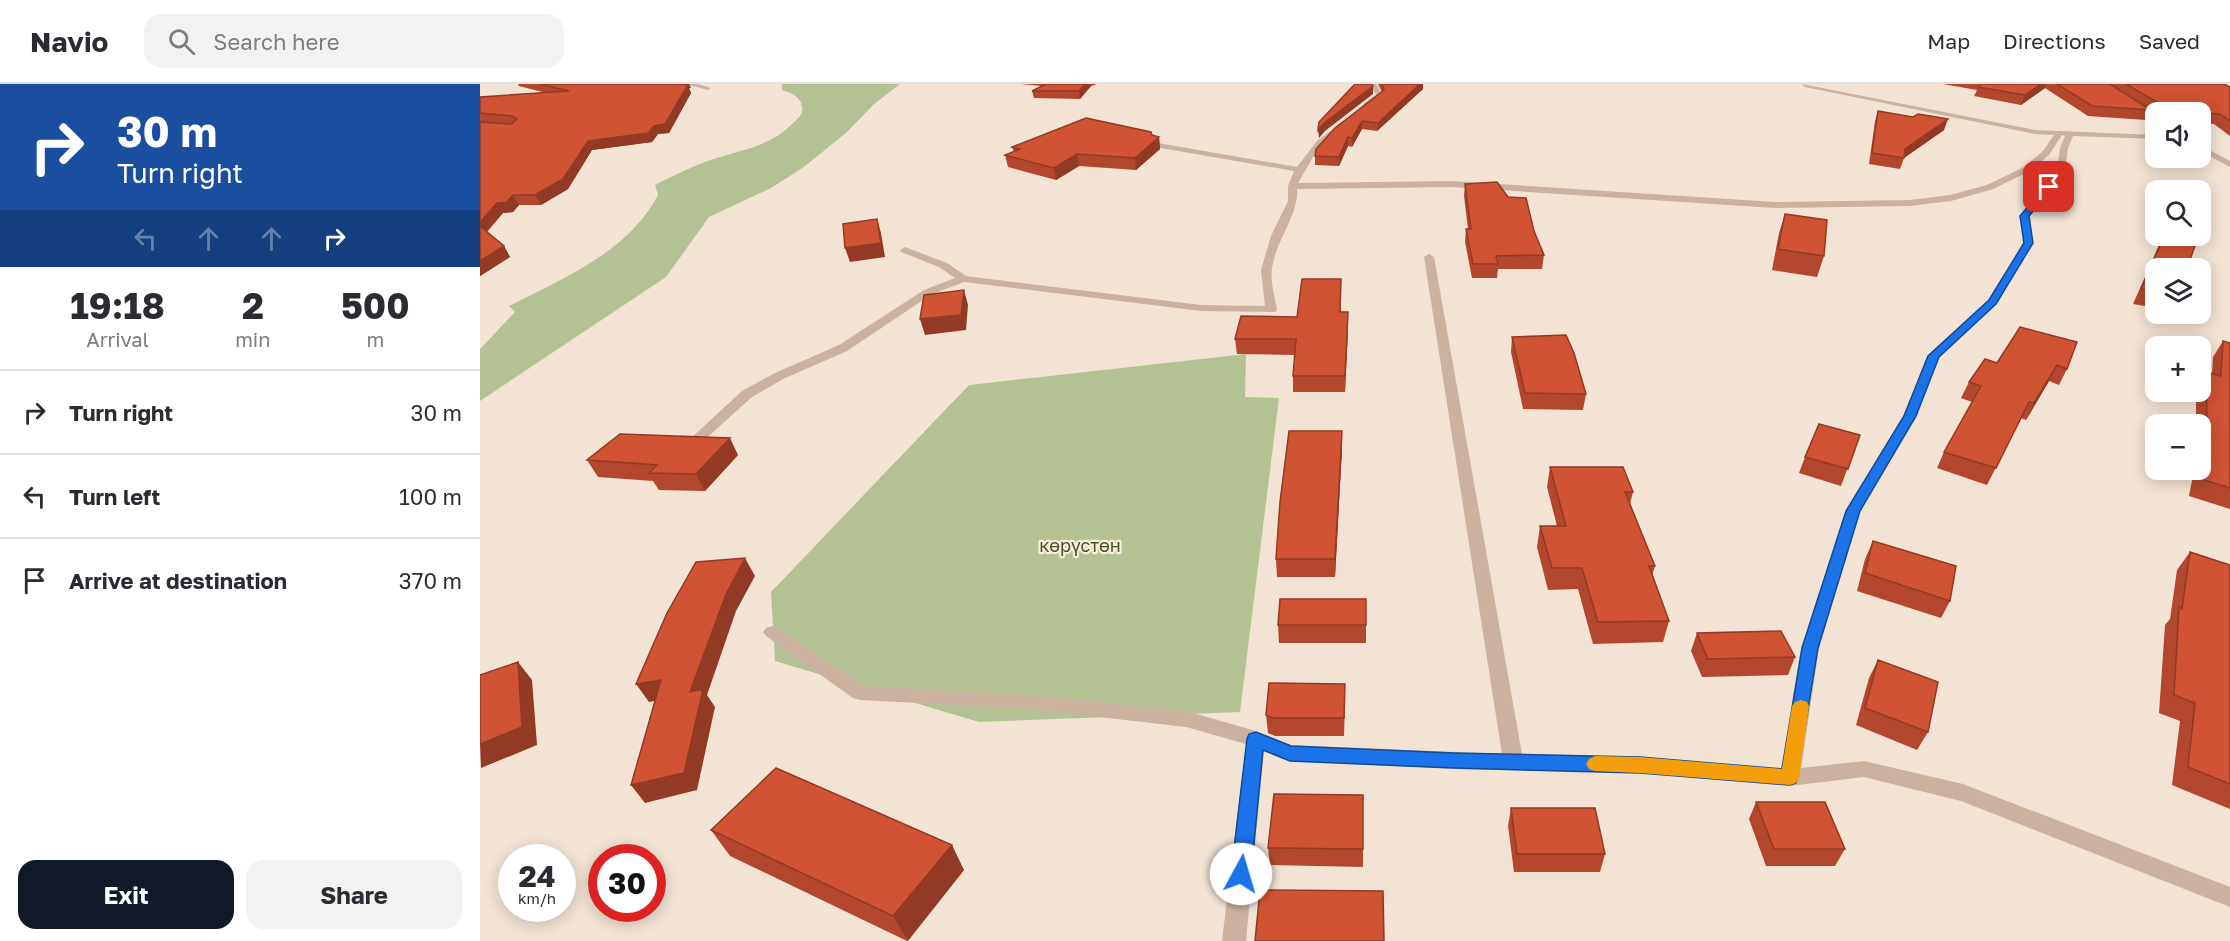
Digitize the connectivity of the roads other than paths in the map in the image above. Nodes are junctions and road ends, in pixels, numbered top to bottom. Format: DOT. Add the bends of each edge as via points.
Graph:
graph roads {
  1 [pos="688,84"];
  2 [pos="1373,84"];
  3 [pos="1805,85"];
  4 [pos="708,88"];
  5 [pos="2126,102"];
  6 [pos="2145,114"];
  7 [pos="2064,135"];
  8 [pos="2145,137"];
  9 [pos="1158,145"];
  10 [pos="2211,153"];
  11 [pos="2230,164"];
  12 [pos="1299,170"];
  13 [pos="1292,186"];
  14 [pos="905,250"];
  15 [pos="1429,257"];
  16 [pos="963,279"];
  17 [pos="696,440"];
  18 [pos="772,632"];
  19 [pos="1256,739"];
  20 [pos="1513,762"];
  21 [pos="1790,778"];
  22 [pos="2230,897"];
  23 [pos="1234,941"];
  1 -- 4 [label="street"];
  2 -- 12 [label="street" via="1380,96 1318,143"];
  3 -- 7 [label="street"];
  5 -- 6 [label="street"];
  7 -- 8 [label="street"];
  7 -- 13 [label="street" via="2027,169 1990,187 1951,198 1910,202 1775,205 1452,184"];
  7 -- 21 [label="street" via="2061,172 2025,216 2028,243 1993,302 1934,356 1910,416 1853,511 1810,648"];
  9 -- 12 [label="street"];
  10 -- 11 [label="street"];
  12 -- 13 [label="street"];
  13 -- 16 [label="street" via="1293,201 1276,236 1266,270 1271,310 1201,308"];
  14 -- 16 [label="street" via="943,265"];
  15 -- 20 [label="street"];
  16 -- 17 [label="street" via="928,292 843,348 747,394"];
  18 -- 19 [label="street" via="860,693 1030,702 1175,718"];
  19 -- 20 [label="street" via="1290,753"];
  19 -- 23 [label="street"];
  20 -- 21 [label="street" via="1640,765"];
  21 -- 22 [label="street" via="1864,769 1964,793"];
}
